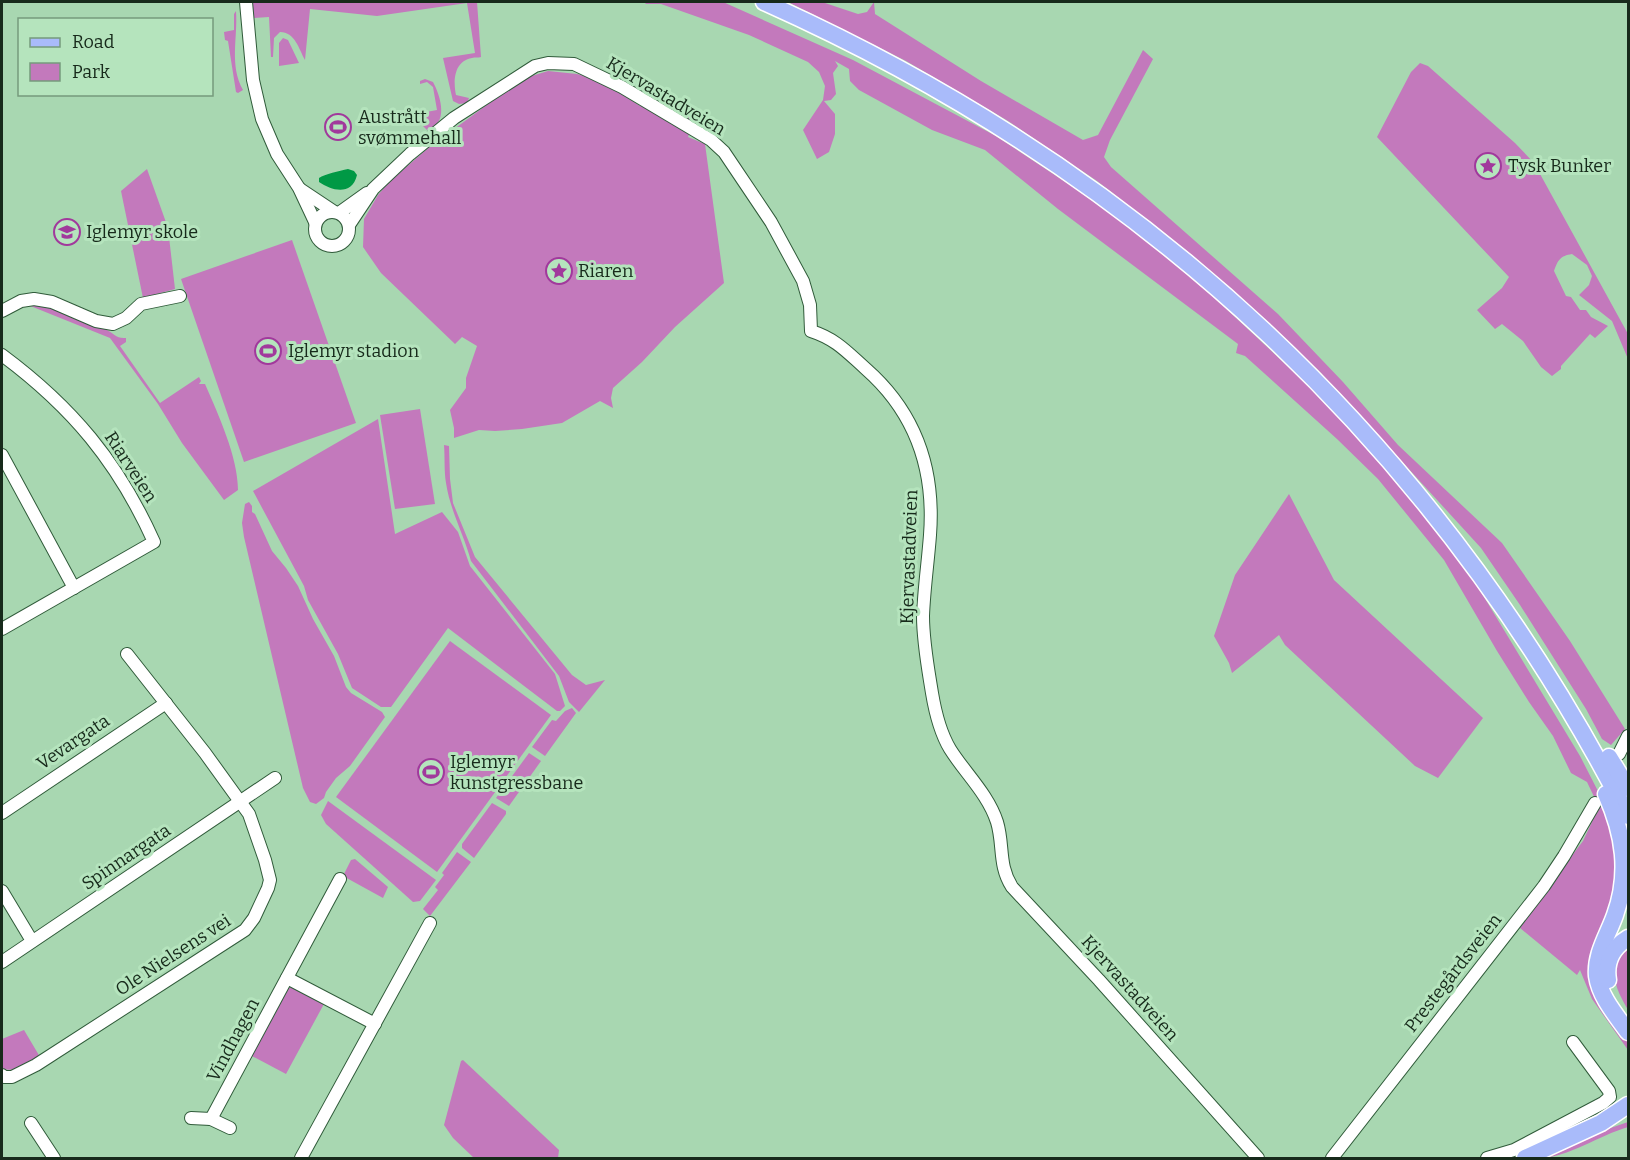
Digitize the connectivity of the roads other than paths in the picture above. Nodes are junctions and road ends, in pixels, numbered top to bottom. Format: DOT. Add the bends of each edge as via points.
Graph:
graph roads {
  1 [pos="246,2"];
  2 [pos="764,2"];
  3 [pos="299,188"];
  4 [pos="373,189"];
  5 [pos="336,212"];
  6 [pos="315,222"];
  7 [pos="349,225"];
  8 [pos="180,296"];
  9 [pos="2,311"];
  10 [pos="2,354"];
  11 [pos="2,455"];
  12 [pos="74,588"];
  13 [pos="2,629"];
  14 [pos="127,654"];
  15 [pos="1565,701"];
  16 [pos="166,703"];
  17 [pos="1629,736"];
  18 [pos="1619,754"];
  19 [pos="275,778"];
  20 [pos="1629,788"];
  21 [pos="240,802"];
  22 [pos="1595,803"];
  23 [pos="2,813"];
  24 [pos="1629,816"];
  25 [pos="339,879"];
  26 [pos="2,891"];
  27 [pos="430,923"];
  28 [pos="1629,938"];
  29 [pos="32,942"];
  30 [pos="2,962"];
  31 [pos="287,978"];
  32 [pos="1629,1020"];
  33 [pos="375,1024"];
  34 [pos="1629,1032"];
  35 [pos="1573,1042"];
  36 [pos="2,1075"];
  37 [pos="1629,1106"];
  38 [pos="1629,1117"];
  39 [pos="191,1118"];
  40 [pos="211,1119"];
  41 [pos="31,1123"];
  42 [pos="1601,1123"];
  43 [pos="230,1128"];
  44 [pos="54,1158"];
  45 [pos="301,1158"];
  46 [pos="1258,1158"];
  47 [pos="1332,1158"];
  48 [pos="1487,1158"];
  49 [pos="1525,1158"];
  1 -- 3 [label="street" via="253,80 262,119 277,154"];
  2 -- 15 [label="main road" via="833,33 936,88 1028,144 1180,256 1256,322 1332,396 1434,512 1514,621"];
  3 -- 5 [label="street"];
  3 -- 6 [label="street"];
  4 -- 5 [label="street, Kjervastadveien"];
  4 -- 7 [label="street, Kjervastadveien"];
  4 -- 46 [label="street, Kjervastadveien" via="454,118 523,73 548,63 574,64 622,87 711,140 724,152 771,222 803,281 810,305 811,331 838,342 885,385 902,409 926,461 931,505 923,619 932,697 950,749 997,822 1005,877"];
  5 -- 6 [label="street, Kjervastadveien" via="322,214"];
  5 -- 7 [label="street"];
  6 -- 7 [label="street, Kjervastadveien" via="314,232 326,246 343,242"];
  8 -- 9 [label="street" via="141,304 126,318 112,324 34,299"];
  10 -- 12 [label="street, Riarveien" via="58,400 98,444 154,542"];
  11 -- 12 [label="street"];
  12 -- 13 [label="street, Riarveien"];
  14 -- 16 [label="street"];
  15 -- 20 [label="main road" via="1587,720"];
  15 -- 24 [label="main road"];
  15 -- 34 [label="main road" via="1570,728 1607,795 1623,845 1621,895 1597,967 1605,999"];
  16 -- 21 [label="street"];
  16 -- 23 [label="street, Vevargata"];
  17 -- 18 [label="street"];
  19 -- 21 [label="street, Spinnargata"];
  21 -- 29 [label="street, Spinnargata"];
  21 -- 36 [label="street, Ole Nielsens vei" via="249,814 270,880 245,930 36,1065 12,1077"];
  22 -- 47 [label="street, Prestegårdsveien" via="1544,886"];
  25 -- 31 [label="street, Vindhagen"];
  26 -- 29 [label="street"];
  27 -- 33 [label="street"];
  28 -- 32 [label="main road" via="1612,952 1607,976 1615,1000"];
  29 -- 30 [label="street, Spinnargata"];
  31 -- 33 [label="street"];
  31 -- 40 [label="street, Vindhagen"];
  33 -- 45 [label="street"];
  35 -- 48 [label="street" via="1610,1097 1514,1150"];
  37 -- 42 [label="main road"];
  38 -- 42 [label="main road"];
  39 -- 40 [label="street"];
  40 -- 43 [label="street"];
  41 -- 44 [label="street"];
  42 -- 49 [label="main road"];
}
